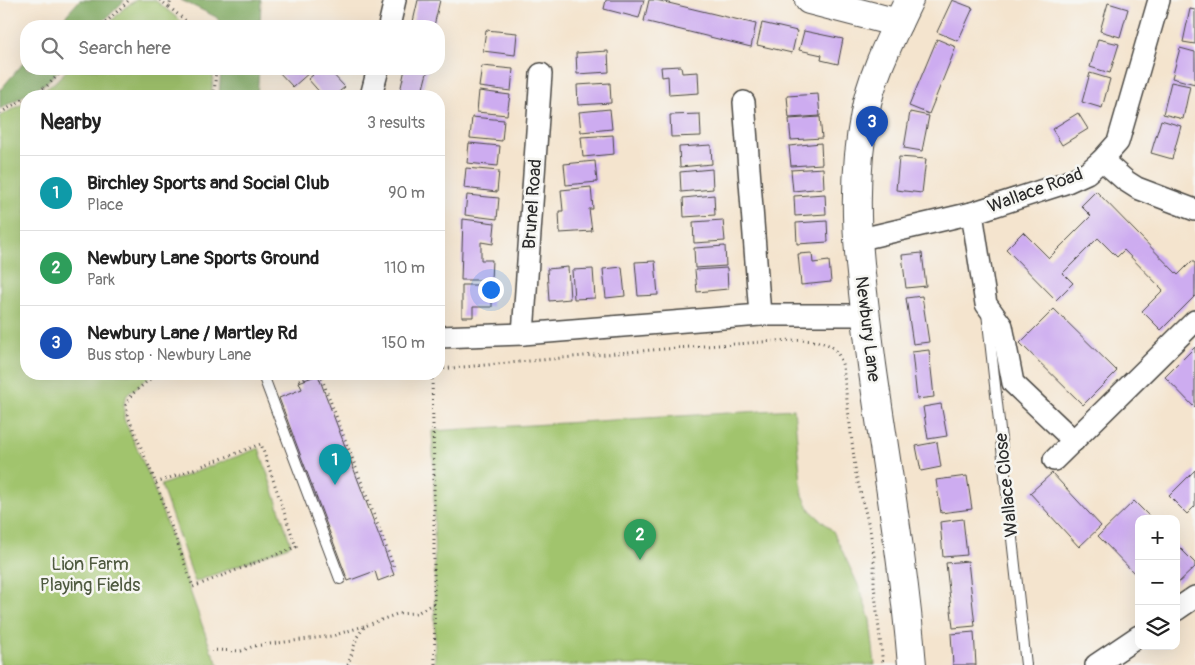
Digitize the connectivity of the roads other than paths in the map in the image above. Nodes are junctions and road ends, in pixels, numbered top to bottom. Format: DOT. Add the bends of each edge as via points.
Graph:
graph roads {
  1 [pos="395,0"];
  2 [pos="808,0"];
  3 [pos="1159,0"];
  4 [pos="904,12"];
  5 [pos="390,20"];
  6 [pos="541,74"];
  7 [pos="376,75"];
  8 [pos="373,90"];
  9 [pos="744,102"];
  10 [pos="1102,160"];
  11 [pos="1195,210"];
  12 [pos="972,213"];
  13 [pos="857,240"];
  14 [pos="986,304"];
  15 [pos="866,315"];
  16 [pos="760,316"];
  17 [pos="1195,321"];
  18 [pos="523,334"];
  19 [pos="445,337"];
  20 [pos="265,380"];
  21 [pos="1074,440"];
  22 [pos="1054,460"];
  23 [pos="340,579"];
  24 [pos="1195,597"];
  25 [pos="1180,607"];
  26 [pos="1135,639"];
  27 [pos="912,665"];
  28 [pos="1026,665"];
  29 [pos="1096,665"];
  1 -- 5 [label="street"];
  2 -- 4 [label="street"];
  3 -- 10 [label="street, Wallace Road" via="1118,142"];
  4 -- 13 [label="street, Newbury Lane" via="865,110 857,161"];
  6 -- 18 [label="street, Brunel Road"];
  7 -- 8 [label="street"];
  9 -- 16 [label="street"];
  10 -- 11 [label="street" via="1137,188"];
  10 -- 12 [label="street, Wallace Road" via="1087,173 1065,182"];
  12 -- 13 [label="street, Wallace Road"];
  12 -- 14 [label="street, Wallace Close"];
  13 -- 15 [label="street, Newbury Lane"];
  14 -- 21 [label="street, Wallace Close" via="1002,326 1013,383"];
  14 -- 28 [label="lane, Wallace Close"];
  15 -- 16 [label="street"];
  15 -- 27 [label="street, Newbury Lane" via="906,597"];
  16 -- 18 [label="street"];
  17 -- 21 [label="street"];
  18 -- 19 [label="street"];
  20 -- 23 [label="lane"];
  21 -- 22 [label="street"];
  24 -- 25 [label="street"];
  26 -- 29 [label="street"];
}
